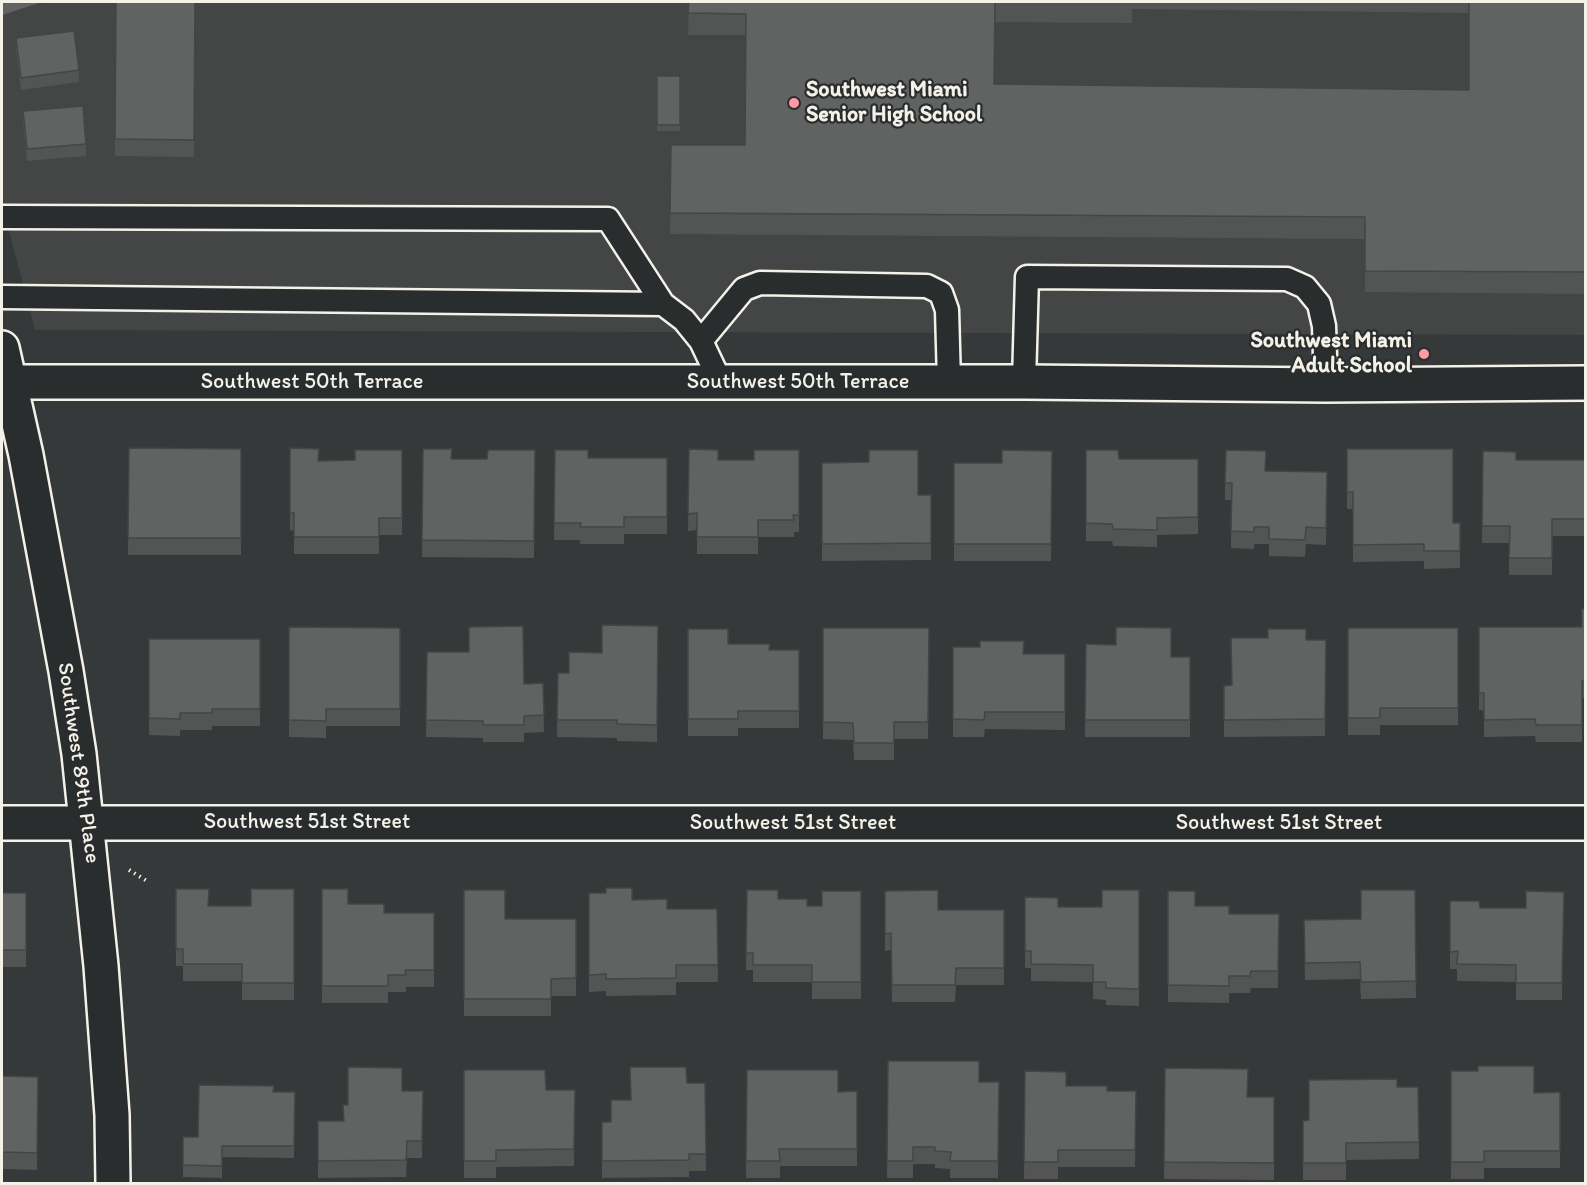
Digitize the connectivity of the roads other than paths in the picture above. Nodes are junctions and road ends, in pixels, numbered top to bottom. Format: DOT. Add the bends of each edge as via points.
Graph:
graph roads {
  1 [pos="2,217"];
  2 [pos="2,297"];
  3 [pos="663,304"];
  4 [pos="701,341"];
  5 [pos="2,348"];
  6 [pos="720,381"];
  7 [pos="10,382"];
  8 [pos="949,382"];
  9 [pos="1024,382"];
  10 [pos="1586,383"];
  11 [pos="1326,385"];
  12 [pos="86,822"];
  13 [pos="2,823"];
  14 [pos="1586,823"];
  15 [pos="113,1184"];
  1 -- 3 [label="lane" via="608,219"];
  2 -- 3 [label="lane"];
  3 -- 4 [label="lane" via="684,320"];
  4 -- 6 [label="lane"];
  4 -- 8 [label="lane" via="744,290 760,283 927,286 941,293 947,310"];
  5 -- 7 [label="street, Southwest 89th Place"];
  6 -- 7 [label="street, Southwest 50th Terrace"];
  6 -- 8 [label="street, Southwest 50th Terrace"];
  7 -- 12 [label="street, Southwest 89th Place" via="66,671"];
  8 -- 9 [label="street, Southwest 50th Terrace"];
  9 -- 11 [label="street, Southwest 50th Terrace"];
  9 -- 11 [label="lane" via="1027,277 1287,279 1305,287 1319,304 1324,326"];
  10 -- 11 [label="street, Southwest 50th Terrace"];
  12 -- 13 [label="street, Southwest 51st Street"];
  12 -- 14 [label="street, Southwest 51st Street"];
  12 -- 15 [label="street, Southwest 89th Place" via="102,977"];
}
